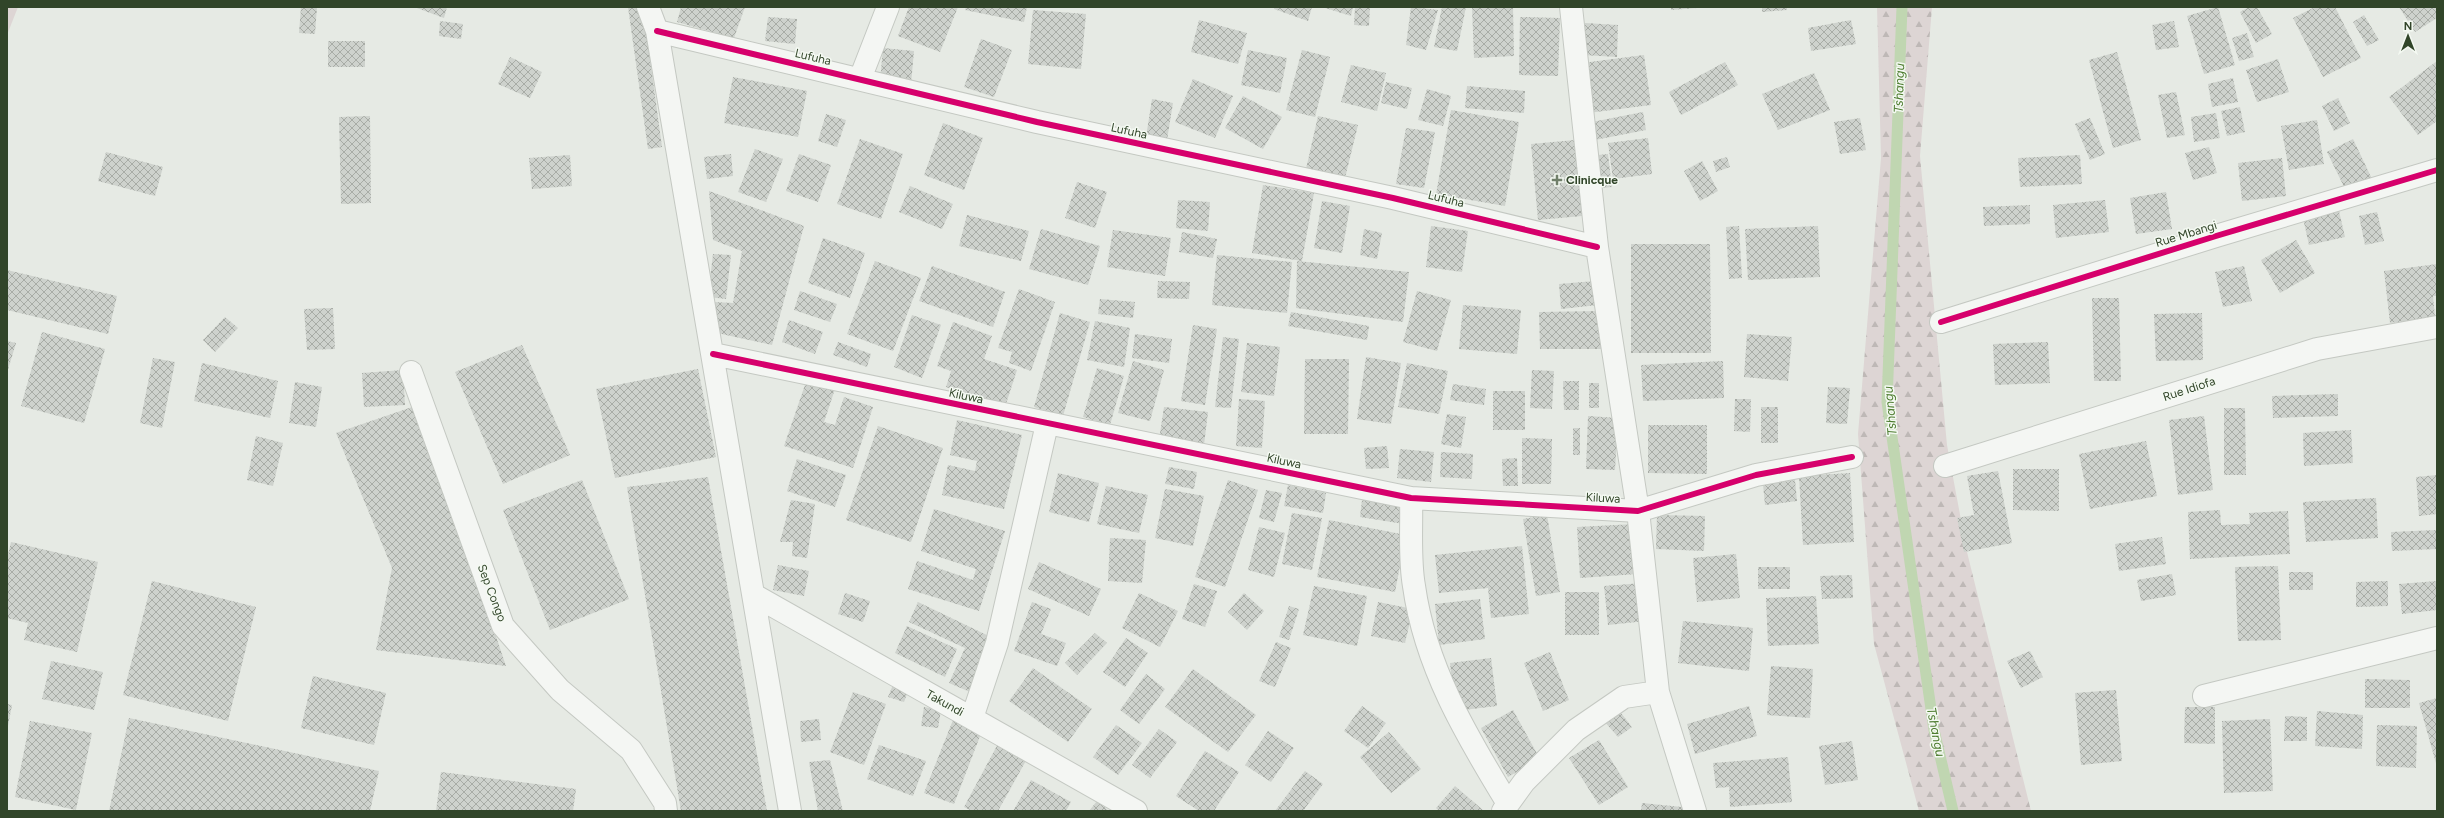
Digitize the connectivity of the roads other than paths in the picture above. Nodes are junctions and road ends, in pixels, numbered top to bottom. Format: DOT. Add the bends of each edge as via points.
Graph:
graph roads {
  1 [pos="648,7"];
  2 [pos="888,7"];
  3 [pos="1571,7"];
  4 [pos="657,31"];
  5 [pos="860,79"];
  6 [pos="2437,170"];
  7 [pos="1597,247"];
  8 [pos="1941,322"];
  9 [pos="2437,327"];
  10 [pos="713,354"];
  11 [pos="411,372"];
  12 [pos="1047,424"];
  13 [pos="1852,457"];
  14 [pos="1945,466"];
  15 [pos="1411,498"];
  16 [pos="1638,511"];
  17 [pos="754,595"];
  18 [pos="2437,638"];
  19 [pos="1658,692"];
  20 [pos="2204,696"];
  21 [pos="972,718"];
  22 [pos="1505,807"];
  23 [pos="666,811"];
  24 [pos="790,811"];
  25 [pos="1136,811"];
  26 [pos="1695,811"];
  1 -- 4 [label="street"];
  2 -- 5 [label="street"];
  3 -- 7 [label="street"];
  4 -- 5 [label="street, Lufuha"];
  4 -- 10 [label="street"];
  5 -- 7 [label="street, Lufuha" via="1126,142 1393,198"];
  6 -- 8 [label="street, Rue Mbangi"];
  7 -- 16 [label="street"];
  9 -- 14 [label="street, Rue Idiofa" via="2317,349"];
  10 -- 12 [label="street, Kiluwa"];
  10 -- 17 [label="street"];
  11 -- 23 [label="street, Sep Congo" via="503,626 560,690 631,750 665,803"];
  12 -- 15 [label="street, Kiluwa"];
  12 -- 21 [label="street" via="997,643"];
  13 -- 16 [label="street, Kiluwa" via="1756,475"];
  15 -- 16 [label="street, Kiluwa"];
  15 -- 22 [label="street" via="1413,586 1429,648 1447,698"];
  16 -- 19 [label="street"];
  17 -- 21 [label="street, Takundi"];
  17 -- 24 [label="street"];
  18 -- 20 [label="street"];
  19 -- 22 [label="street" via="1624,697 1576,730 1524,782"];
  19 -- 26 [label="street"];
  21 -- 25 [label="street, Takundi"];
}
